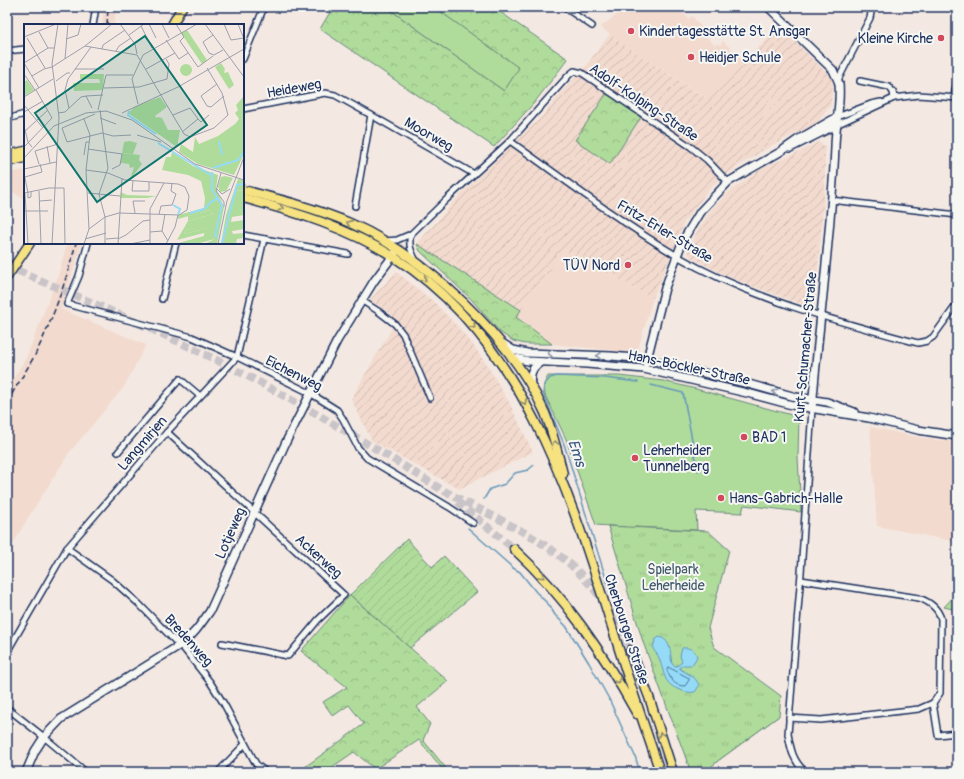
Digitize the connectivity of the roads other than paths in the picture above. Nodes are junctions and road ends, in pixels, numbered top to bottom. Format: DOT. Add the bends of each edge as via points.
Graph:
graph roads {
  1 [pos="96,7"];
  2 [pos="182,7"];
  3 [pos="264,7"];
  4 [pos="564,7"];
  5 [pos="768,7"];
  6 [pos="872,7"];
  7 [pos="93,24"];
  8 [pos="173,24"];
  9 [pos="592,26"];
  10 [pos="24,49"];
  11 [pos="7,52"];
  12 [pos="244,57"];
  13 [pos="957,79"];
  14 [pos="838,80"];
  15 [pos="860,81"];
  16 [pos="956,97"];
  17 [pos="894,98"];
  18 [pos="888,100"];
  19 [pos="244,109"];
  20 [pos="24,114"];
  21 [pos="371,115"];
  22 [pos="838,117"];
  23 [pos="7,119"];
  24 [pos="836,125"];
  25 [pos="510,141"];
  26 [pos="24,151"];
  27 [pos="780,152"];
  28 [pos="7,155"];
  29 [pos="24,158"];
  30 [pos="7,162"];
  31 [pos="474,174"];
  32 [pos="728,182"];
  33 [pos="244,190"];
  34 [pos="244,198"];
  35 [pos="831,200"];
  36 [pos="355,206"];
  37 [pos="957,215"];
  38 [pos="411,234"];
  39 [pos="244,235"];
  40 [pos="264,239"];
  41 [pos="384,241"];
  42 [pos="29,244"];
  43 [pos="88,244"];
  44 [pos="176,244"];
  45 [pos="395,253"];
  46 [pos="348,254"];
  47 [pos="678,256"];
  48 [pos="417,264"];
  49 [pos="8,275"];
  50 [pos="162,299"];
  51 [pos="361,300"];
  52 [pos="957,304"];
  53 [pos="821,316"];
  54 [pos="496,338"];
  55 [pos="490,346"];
  56 [pos="520,352"];
  57 [pos="237,357"];
  58 [pos="511,357"];
  59 [pos="646,360"];
  60 [pos="541,362"];
  61 [pos="505,368"];
  62 [pos="644,369"];
  63 [pos="531,385"];
  64 [pos="310,393"];
  65 [pos="200,396"];
  66 [pos="430,398"];
  67 [pos="813,400"];
  68 [pos="812,409"];
  69 [pos="869,418"];
  70 [pos="167,432"];
  71 [pos="957,436"];
  72 [pos="118,452"];
  73 [pos="568,495"];
  74 [pos="253,512"];
  75 [pos="473,524"];
  76 [pos="67,548"];
  77 [pos="514,549"];
  78 [pos="801,580"];
  79 [pos="222,643"];
  80 [pos="180,645"];
  81 [pos="631,650"];
  82 [pos="7,652"];
  83 [pos="933,703"];
  84 [pos="7,708"];
  85 [pos="789,718"];
  86 [pos="957,733"];
  87 [pos="648,734"];
  88 [pos="44,737"];
  89 [pos="245,744"];
  90 [pos="26,772"];
  91 [pos="86,772"];
  92 [pos="218,772"];
  93 [pos="266,772"];
  94 [pos="660,772"];
  95 [pos="673,772"];
  96 [pos="805,772"];
  1 -- 7 [label="street"];
  2 -- 8 [label="main road"];
  3 -- 12 [label="street"];
  4 -- 9 [label="street"];
  5 -- 14 [label="street" via="833,70"];
  6 -- 14 [label="street" via="870,18"];
  10 -- 11 [label="street"];
  13 -- 16 [label="street"];
  14 -- 22 [label="street, Kurt-Schumacher-Straße"];
  15 -- 17 [label="street" via="889,87"];
  16 -- 17 [label="street" via="919,95"];
  17 -- 18 [label="street"];
  18 -- 22 [label="street"];
  18 -- 24 [label="street"];
  19 -- 21 [label="street, Heideweg" via="325,93 335,95"];
  20 -- 23 [label="street"];
  21 -- 31 [label="street, Moorweg"];
  21 -- 36 [label="street"];
  22 -- 24 [label="street, Kurt-Schumacher-Straße"];
  22 -- 27 [label="street"];
  24 -- 27 [label="street"];
  24 -- 35 [label="street, Kurt-Schumacher-Straße"];
  25 -- 31 [label="street, Adolf-Kolping-Straße"];
  25 -- 32 [label="street, Adolf-Kolping-Straße" via="574,71 582,73 708,160"];
  25 -- 47 [label="street, Fritz-Erler-Straße" via="605,209"];
  26 -- 28 [label="main road"];
  27 -- 32 [label="street"];
  29 -- 30 [label="main road"];
  31 -- 38 [label="street, Adolf-Kolping-Straße"];
  32 -- 47 [label="street" via="700,212"];
  41 -- 33 [label="main road, Cherbourger Straße, one-way" via="329,214"];
  34 -- 45 [label="main road, Cherbourger Straße, one-way" via="295,212"];
  35 -- 37 [label="street"];
  35 -- 53 [label="street, Kurt-Schumacher-Straße"];
  38 -- 41 [label="street, Adolf-Kolping-Straße" via="397,240"];
  38 -- 48 [label="street" via="410,249"];
  39 -- 40 [label="street"];
  40 -- 46 [label="street"];
  40 -- 57 [label="street"];
  41 -- 45 [label="main road, Cherbourger Straße"];
  42 -- 49 [label="main road"];
  43 -- 57 [label="street, Eichenweg" via="79,276 67,304 192,337"];
  44 -- 50 [label="street"];
  45 -- 48 [label="main road, Cherbourger Straße"];
  45 -- 51 [label="street, Lotjeweg"];
  45 -- 55 [label="main road, Cherbourger Straße, one-way" via="454,306"];
  47 -- 53 [label="street, Fritz-Erler-Straße" via="750,291"];
  47 -- 59 [label="street" via="664,294"];
  48 -- 54 [label="main road, Cherbourger Straße" via="464,302"];
  51 -- 64 [label="street, Lotjeweg"];
  51 -- 66 [label="street" via="395,324 403,334"];
  52 -- 53 [label="street, Fritz-Erler-Straße" via="933,337 918,343"];
  53 -- 67 [label="street, Kurt-Schumacher-Straße"];
  54 -- 56 [label="street, Hans-Böckler-Straße" via="504,346"];
  54 -- 58 [label="main road, Cherbourger Straße"];
  55 -- 58 [label="main road"];
  55 -- 61 [label="main road, Cherbourger Straße"];
  56 -- 58 [label="street"];
  59 -- 56 [label="street, Hans-Böckler-Straße, one-way"];
  57 -- 64 [label="street, Eichenweg"];
  57 -- 65 [label="street, Langmirjen"];
  58 -- 60 [label="street, Hans-Böckler-Straße"];
  58 -- 61 [label="main road"];
  58 -- 63 [label="main road, Cherbourger Straße"];
  59 -- 62 [label="street"];
  67 -- 59 [label="street, Hans-Böckler-Straße, one-way"];
  60 -- 62 [label="street, Hans-Böckler-Straße"];
  60 -- 63 [label="street" via="530,375"];
  61 -- 73 [label="main road, Cherbourger Straße, one-way" via="532,416"];
  62 -- 68 [label="street, Hans-Böckler-Straße"];
  73 -- 63 [label="main road, Cherbourger Straße, one-way" via="553,434"];
  64 -- 74 [label="street, Lotjeweg"];
  64 -- 75 [label="street, Eichenweg" via="337,410 358,448 367,458"];
  65 -- 70 [label="street, Langmirjen"];
  65 -- 72 [label="street" via="180,379"];
  67 -- 68 [label="street, Kurt-Schumacher-Straße"];
  67 -- 69 [label="street, Hans-Böckler-Straße" via="827,402"];
  68 -- 69 [label="street, Hans-Böckler-Straße"];
  68 -- 78 [label="street, Kurt-Schumacher-Straße"];
  69 -- 71 [label="street, Hans-Böckler-Straße"];
  70 -- 74 [label="street, Ackerweg"];
  70 -- 76 [label="street, Langmirjen"];
  73 -- 87 [label="main road, Cherbourger Straße"];
  74 -- 79 [label="street, Ackerweg" via="344,595 318,620 288,656"];
  74 -- 80 [label="street, Lotjeweg" via="210,611 192,636"];
  76 -- 80 [label="street, Bredenweg" via="112,580"];
  76 -- 82 [label="street, Langmirjen"];
  77 -- 87 [label="main road, one-way" via="579,621"];
  78 -- 83 [label="street" via="919,598 933,606 941,619 940,693"];
  78 -- 85 [label="street, Kurt-Schumacher-Straße"];
  80 -- 88 [label="street, Lotjeweg" via="68,714"];
  80 -- 89 [label="street, Bredenweg" via="221,698"];
  95 -- 81 [label="main road, one-way"];
  83 -- 85 [label="street" via="919,709 821,720"];
  83 -- 86 [label="street" via="938,735"];
  84 -- 88 [label="street"];
  85 -- 96 [label="street, Kurt-Schumacher-Straße" via="790,751"];
  87 -- 94 [label="main road, Cherbourger Straße"];
  88 -- 90 [label="street, Lotjeweg"];
  88 -- 91 [label="street"];
  89 -- 92 [label="street"];
  89 -- 93 [label="street, Bredenweg" via="256,764"];
}
